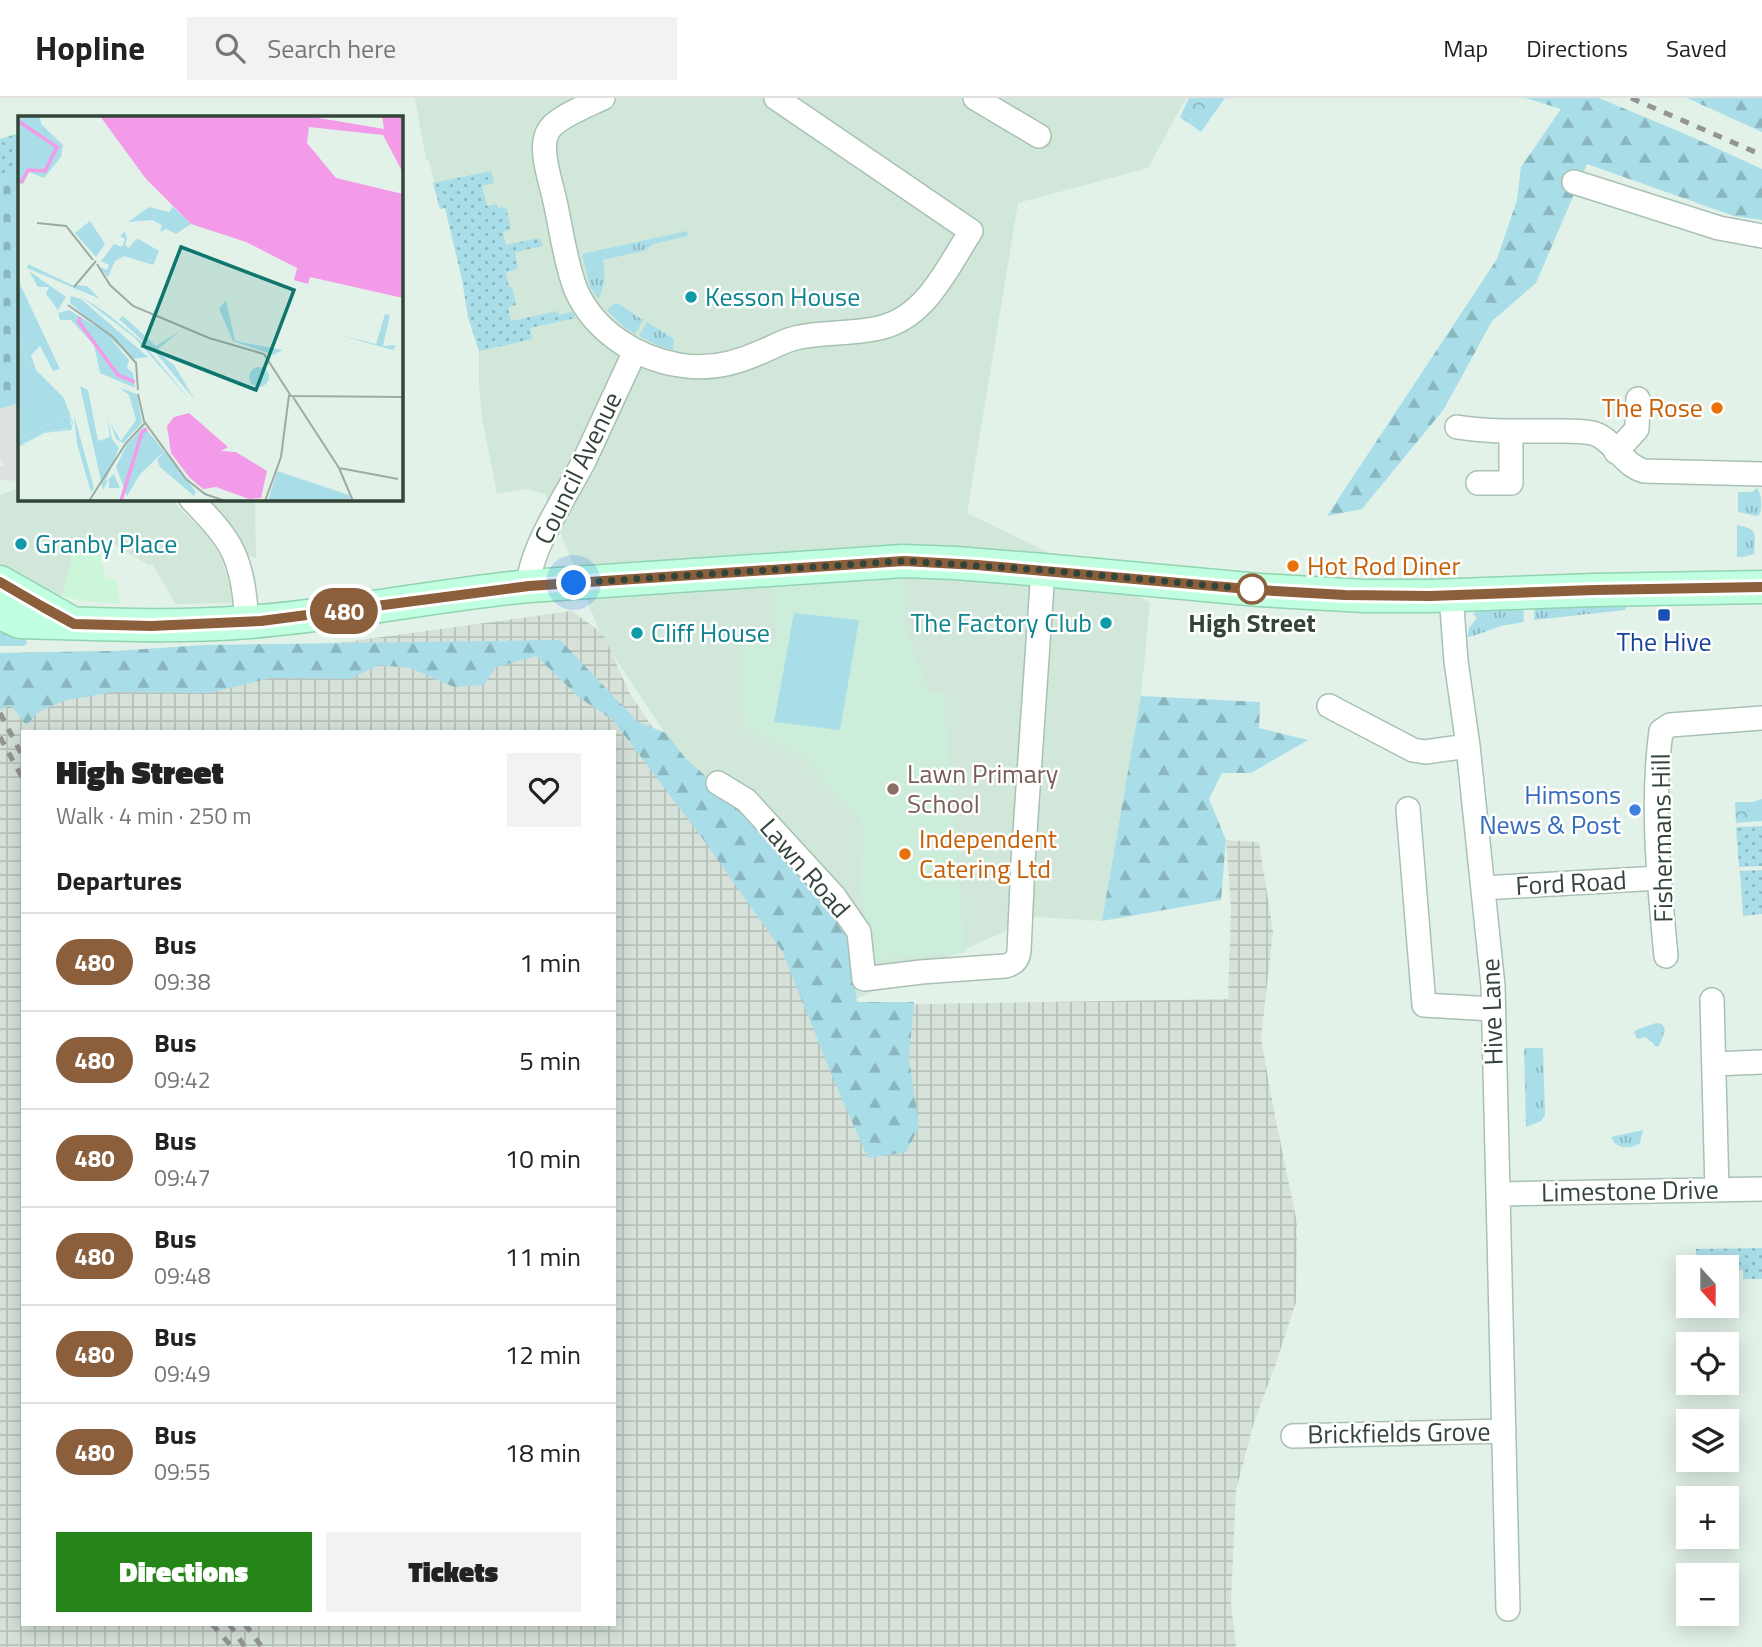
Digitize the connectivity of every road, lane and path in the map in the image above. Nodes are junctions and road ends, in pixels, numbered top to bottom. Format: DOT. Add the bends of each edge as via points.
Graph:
graph roads {
  1 [pos="603,98"];
  2 [pos="776,98"];
  3 [pos="975,98"];
  4 [pos="1039,136"];
  5 [pos="1574,182"];
  6 [pos="1762,236"];
  7 [pos="635,351"];
  8 [pos="1638,399"];
  9 [pos="1457,427"];
  10 [pos="1511,431"];
  11 [pos="1616,452"];
  12 [pos="1762,474"];
  13 [pos="1478,483"];
  14 [pos="192,500"];
  15 [pos="1043,570"];
  16 [pos="529,586"];
  17 [pos="1762,587"];
  18 [pos="1,593"];
  19 [pos="1451,595"];
  20 [pos="247,622"];
  21 [pos="1329,706"];
  22 [pos="1762,718"];
  23 [pos="1468,746"];
  24 [pos="718,783"];
  25 [pos="1408,809"];
  26 [pos="1659,877"];
  27 [pos="1483,888"];
  28 [pos="1666,956"];
  29 [pos="1712,1000"];
  30 [pos="1493,1009"];
  31 [pos="1762,1062"];
  32 [pos="1714,1064"];
  33 [pos="1762,1189"];
  34 [pos="1717,1190"];
  35 [pos="1498,1194"];
  36 [pos="1504,1431"];
  37 [pos="1293,1436"];
  38 [pos="1508,1609"];
  1 -- 7 [label="street" via="552,126 544,149 578,294 610,334"];
  2 -- 7 [label="street" via="971,231 925,301 887,326 797,337 715,366 672,364"];
  3 -- 4 [label="street"];
  5 -- 6 [label="street" via="1719,228"];
  7 -- 16 [label="street, Council Avenue" via="534,557"];
  8 -- 11 [label="street" via="1637,429"];
  9 -- 10 [label="street"];
  10 -- 11 [label="street" via="1593,433"];
  10 -- 13 [label="street" via="1511,483"];
  11 -- 12 [label="street" via="1644,471"];
  14 -- 20 [label="street" via="232,549"];
  15 -- 16 [label="main road" via="892,561"];
  15 -- 19 [label="main road" via="1298,593"];
  15 -- 24 [label="street, Lawn Road" via="1015,962 864,979 859,932 834,895 746,800"];
  16 -- 20 [label="main road"];
  17 -- 19 [label="main road"];
  18 -- 20 [label="main road" via="20,622 151,626"];
  19 -- 23 [label="street, Hive Lane"];
  21 -- 23 [label="street" via="1413,750"];
  22 -- 26 [label="street, Fishermans Hill" via="1670,724 1661,731 1656,764"];
  23 -- 27 [label="street, Hive Lane"];
  25 -- 30 [label="street" via="1424,1005"];
  26 -- 27 [label="street, Ford Road"];
  26 -- 28 [label="street, Fishermans Hill"];
  27 -- 30 [label="street, Hive Lane"];
  29 -- 32 [label="street"];
  30 -- 35 [label="street, Hive Lane"];
  31 -- 32 [label="street"];
  32 -- 34 [label="street"];
  33 -- 34 [label="street, Limestone Drive"];
  34 -- 35 [label="street, Limestone Drive"];
  35 -- 36 [label="street, Hive Lane"];
  36 -- 37 [label="street, Brickfields Grove"];
  36 -- 38 [label="street, Hive Lane"];
}
